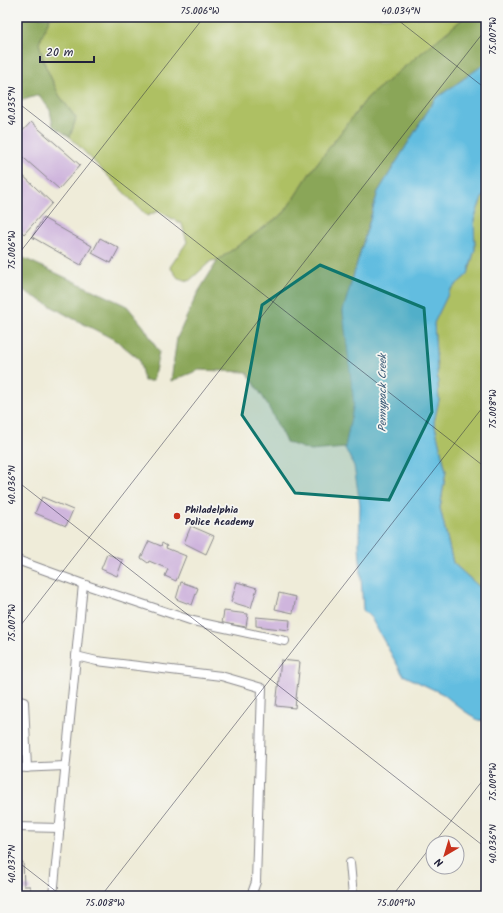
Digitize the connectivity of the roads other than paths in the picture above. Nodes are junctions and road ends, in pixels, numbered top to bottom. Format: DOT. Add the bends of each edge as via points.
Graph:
graph roads {
  1 [pos="17,560"];
  2 [pos="83,584"];
  3 [pos="285,641"];
  4 [pos="76,656"];
  5 [pos="17,700"];
  6 [pos="65,766"];
  7 [pos="17,768"];
  8 [pos="27,768"];
  9 [pos="17,827"];
  10 [pos="60,828"];
  11 [pos="350,863"];
  12 [pos="53,896"];
  13 [pos="251,896"];
  14 [pos="353,896"];
  1 -- 2 [label="lane"];
  2 -- 3 [label="lane" via="193,621"];
  2 -- 4 [label="lane"];
  4 -- 6 [label="lane"];
  4 -- 13 [label="lane" via="221,676 262,688 256,882"];
  5 -- 8 [label="lane" via="24,702"];
  6 -- 8 [label="lane"];
  6 -- 10 [label="lane"];
  7 -- 8 [label="lane"];
  9 -- 10 [label="lane"];
  10 -- 12 [label="lane"];
  11 -- 14 [label="lane"];
}
